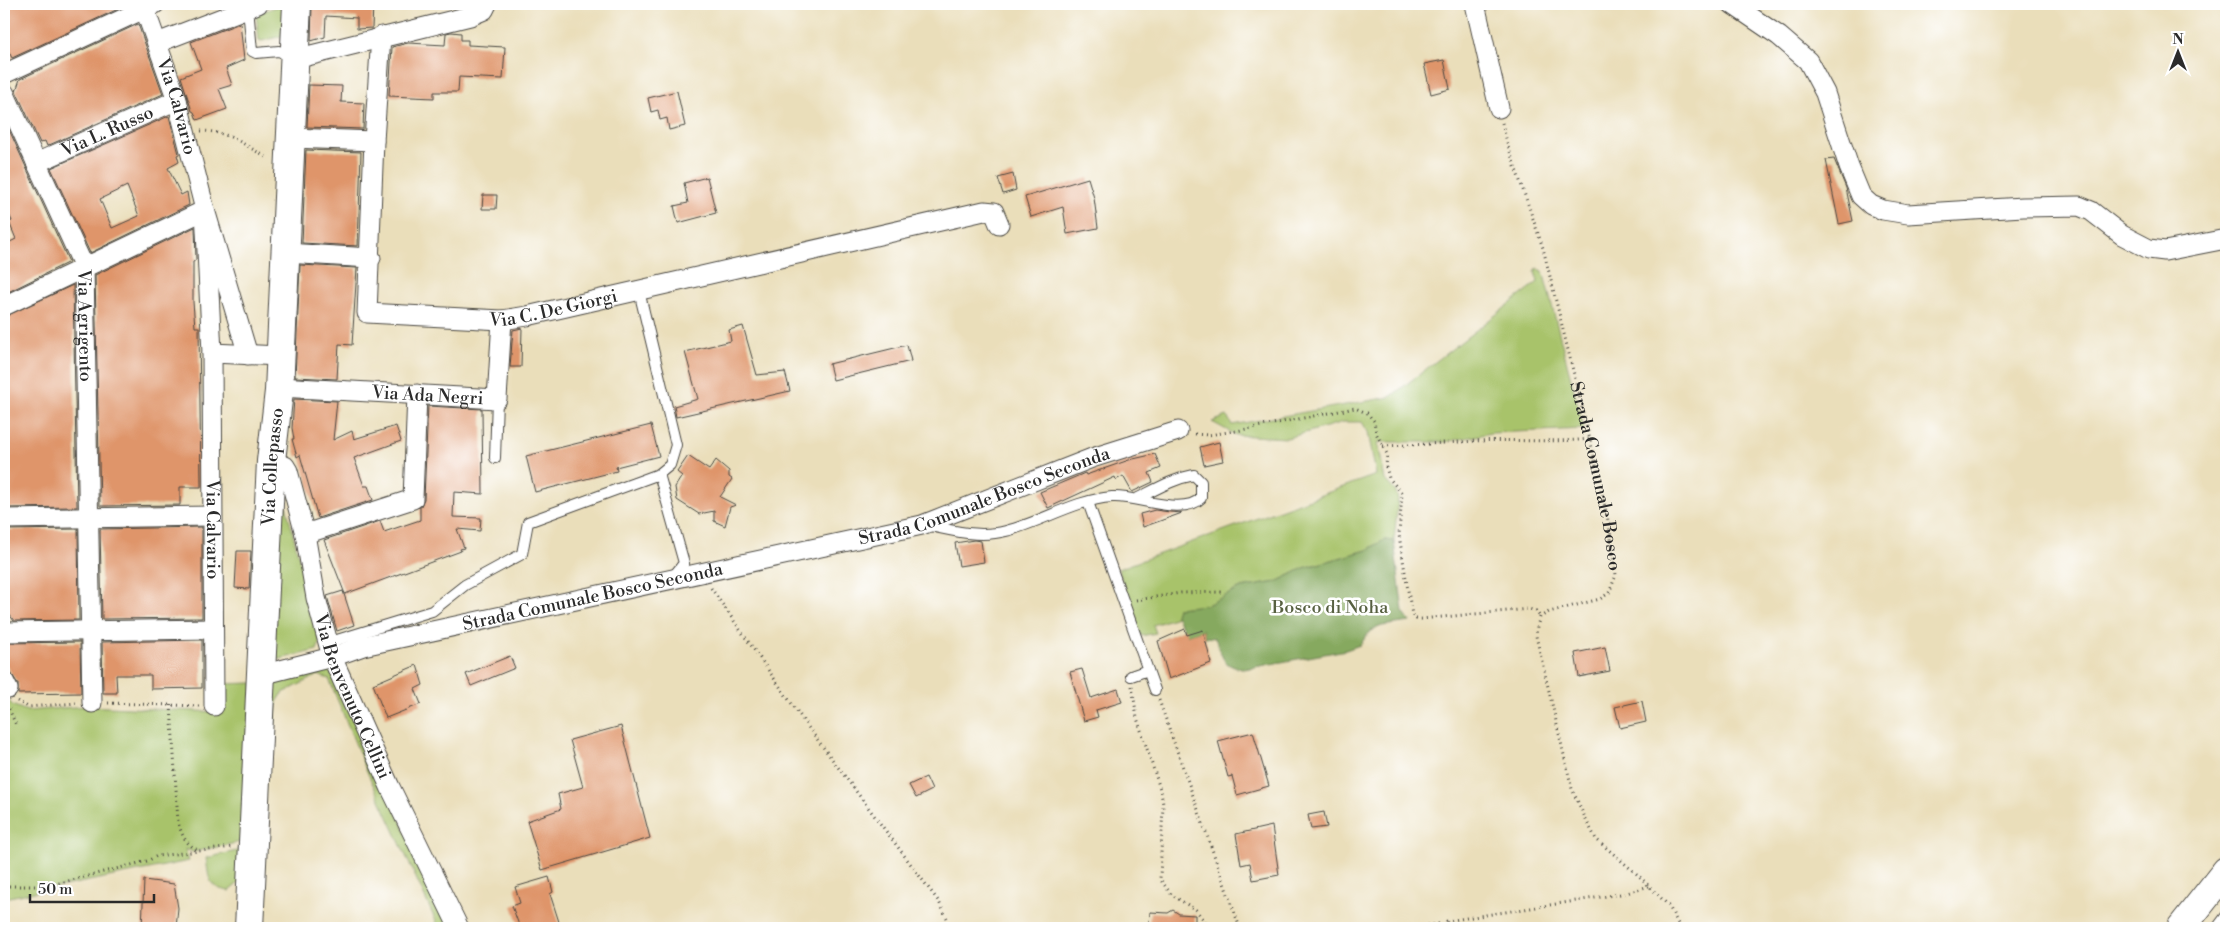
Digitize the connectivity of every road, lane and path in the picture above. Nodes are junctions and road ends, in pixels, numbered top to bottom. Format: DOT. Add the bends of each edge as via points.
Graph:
graph roads {
  1 [pos="297,4"];
  2 [pos="1475,4"];
  3 [pos="1732,4"];
  4 [pos="148,5"];
  5 [pos="487,5"];
  6 [pos="253,6"];
  7 [pos="381,36"];
  8 [pos="157,43"];
  9 [pos="295,59"];
  10 [pos="4,74"];
  11 [pos="4,92"];
  12 [pos="177,100"];
  13 [pos="1499,108"];
  14 [pos="186,133"];
  15 [pos="374,142"];
  16 [pos="290,149"];
  17 [pos="36,163"];
  18 [pos="206,210"];
  19 [pos="999,224"];
  20 [pos="2226,239"];
  21 [pos="285,253"];
  22 [pos="371,258"];
  23 [pos="84,267"];
  24 [pos="639,291"];
  25 [pos="4,306"];
  26 [pos="502,320"];
  27 [pos="212,353"];
  28 [pos="248,354"];
  29 [pos="280,356"];
  30 [pos="279,387"];
  31 [pos="417,394"];
  32 [pos="497,399"];
  33 [pos="1178,432"];
  34 [pos="1590,439"];
  35 [pos="1383,446"];
  36 [pos="495,458"];
  37 [pos="271,461"];
  38 [pos="659,474"];
  39 [pos="1136,499"];
  40 [pos="1088,502"];
  41 [pos="212,516"];
  42 [pos="90,518"];
  43 [pos="4,519"];
  44 [pos="922,525"];
  45 [pos="305,534"];
  46 [pos="701,573"];
  47 [pos="672,579"];
  48 [pos="1221,592"];
  49 [pos="1125,602"];
  50 [pos="1540,617"];
  51 [pos="212,629"];
  52 [pos="91,631"];
  53 [pos="4,632"];
  54 [pos="330,650"];
  55 [pos="1148,670"];
  56 [pos="261,675"];
  57 [pos="1131,676"];
  58 [pos="1155,690"];
  59 [pos="92,703"];
  60 [pos="171,705"];
  61 [pos="214,706"];
  62 [pos="9,709"];
  63 [pos="16,725"];
  64 [pos="253,843"];
  65 [pos="200,852"];
  66 [pos="2226,871"];
  67 [pos="4,886"];
  68 [pos="1649,886"];
  69 [pos="2226,916"];
  70 [pos="1446,927"];
  71 [pos="249,928"];
  72 [pos="458,928"];
  73 [pos="952,928"];
  74 [pos="1210,928"];
  75 [pos="1240,928"];
  76 [pos="1403,928"];
  77 [pos="1680,928"];
  78 [pos="2182,928"];
  79 [pos="2217,928"];
  1 -- 9 [label="street, Via Collepasso"];
  2 -- 13 [label="street"];
  3 -- 20 [label="street" via="1779,36 1808,61 1825,93 1861,196 1877,208 1908,214 2079,206 2092,211 2122,235 2150,249 2165,251"];
  4 -- 8 [label="street, Via Calvario"];
  4 -- 10 [label="street"];
  5 -- 7 [label="street" via="480,13 470,16"];
  6 -- 8 [label="street"];
  6 -- 9 [label="lane" via="252,51 279,51"];
  7 -- 9 [label="street"];
  7 -- 15 [label="street, Via C. De Giorgi"];
  8 -- 12 [label="street, Via Calvario"];
  9 -- 16 [label="street, Via Collepasso"];
  11 -- 17 [label="street, Via Agrigento"];
  12 -- 14 [label="street, Via Calvario"];
  12 -- 17 [label="street, Via L. Russo"];
  13 -- 34 [label="path, Strada Comunale Bosco" via="1508,146 1543,248"];
  14 -- 16 [label="path" via="226,134 276,162"];
  14 -- 18 [label="street, Via Calvario"];
  15 -- 16 [label="street"];
  15 -- 22 [label="street, Via C. De Giorgi"];
  16 -- 21 [label="street, Via Collepasso"];
  17 -- 23 [label="street, Via Agrigento"];
  18 -- 23 [label="street"];
  18 -- 27 [label="street, Via Calvario"];
  18 -- 28 [label="street, Via Calvario"];
  19 -- 24 [label="street, Via C. De Giorgi" via="994,212 984,211"];
  21 -- 22 [label="street"];
  21 -- 29 [label="street, Via Collepasso"];
  22 -- 26 [label="street, Via C. De Giorgi" via="367,314"];
  23 -- 25 [label="street"];
  23 -- 42 [label="street, Via Agrigento"];
  24 -- 26 [label="street, Via C. De Giorgi"];
  24 -- 38 [label="lane" via="676,445 670,465"];
  26 -- 32 [label="street, Via Ada Negri"];
  27 -- 28 [label="street"];
  27 -- 41 [label="street, Via Calvario"];
  28 -- 29 [label="street"];
  29 -- 30 [label="street, Via Collepasso"];
  30 -- 31 [label="street, Via Ada Negri"];
  30 -- 37 [label="street, Via Collepasso"];
  31 -- 32 [label="street, Via Ada Negri"];
  31 -- 45 [label="street" via="413,499"];
  32 -- 36 [label="lane"];
  33 -- 35 [label="path" via="1208,435 1355,408 1367,413 1374,421"];
  33 -- 44 [label="street, Strada Comunale Bosco Seconda" via="1092,458"];
  34 -- 35 [label="path"];
  34 -- 50 [label="path, Strada Comunale Bosco" via="1615,562 1614,583 1609,593 1600,598"];
  35 -- 50 [label="path" via="1389,478 1402,493 1400,535 1412,615 1416,619 1529,610 1536,611"];
  37 -- 45 [label="street, Via Benvenuto Cellini" via="285,466 288,471"];
  37 -- 56 [label="street, Via Collepasso"];
  38 -- 47 [label="lane" via="684,564"];
  38 -- 54 [label="lane" via="528,522 522,554 465,585 432,611"];
  39 -- 39 [label="lane" via="1170,505 1196,502 1203,490 1194,475 1164,484"];
  39 -- 40 [label="lane" via="1110,497"];
  40 -- 44 [label="lane" via="1006,531 948,530"];
  40 -- 49 [label="lane"];
  41 -- 42 [label="street"];
  41 -- 51 [label="street, Via Calvario"];
  42 -- 43 [label="street"];
  42 -- 52 [label="street, Via Agrigento"];
  44 -- 46 [label="street, Strada Comunale Bosco Seconda"];
  45 -- 54 [label="street, Via Benvenuto Cellini" via="316,598"];
  46 -- 47 [label="street, Strada Comunale Bosco Seconda"];
  46 -- 73 [label="path" via="808,727 939,902"];
  47 -- 54 [label="street, Strada Comunale Bosco Seconda" via="363,646"];
  48 -- 49 [label="path" via="1181,593"];
  49 -- 55 [label="lane"];
  50 -- 68 [label="path" via="1536,636 1572,789 1596,839"];
  51 -- 52 [label="street"];
  51 -- 61 [label="street, Via Calvario"];
  52 -- 53 [label="street"];
  52 -- 59 [label="street, Via Agrigento"];
  54 -- 56 [label="street, Strada Comunale Bosco Seconda"];
  54 -- 72 [label="street, Via Benvenuto Cellini" via="390,787"];
  55 -- 57 [label="lane"];
  55 -- 58 [label="lane"];
  56 -- 64 [label="street, Via Collepasso"];
  57 -- 74 [label="path" via="1138,718 1162,798 1160,879 1172,895 1196,910"];
  58 -- 75 [label="path"];
  60 -- 65 [label="path" via="178,822 183,838"];
  62 -- 63 [label="path"];
  64 -- 65 [label="path"];
  64 -- 71 [label="street, Via Collepasso"];
  65 -- 67 [label="path" via="157,856 48,886"];
  66 -- 78 [label="street"];
  68 -- 70 [label="path" via="1627,893 1447,921"];
  68 -- 77 [label="path" via="1669,906"];
  69 -- 79 [label="lane"];
  70 -- 76 [label="path" via="1438,924"];
}
